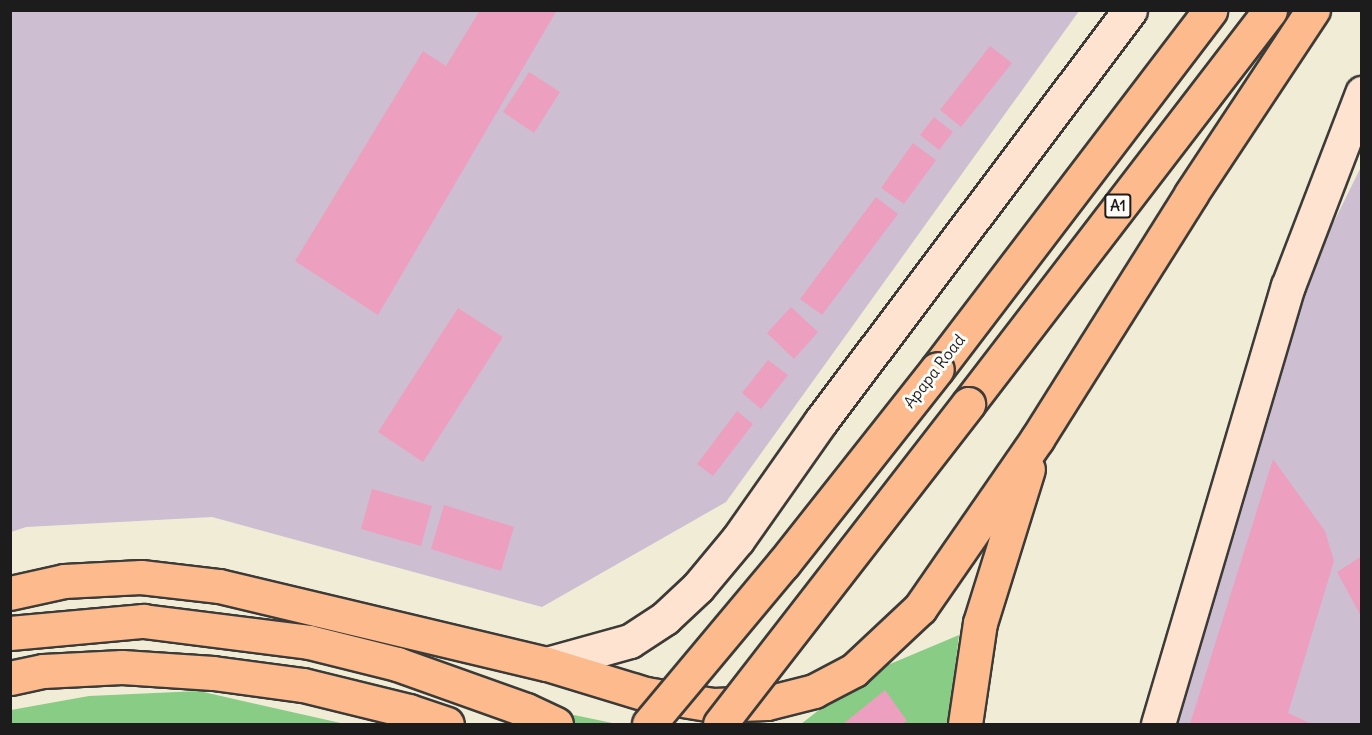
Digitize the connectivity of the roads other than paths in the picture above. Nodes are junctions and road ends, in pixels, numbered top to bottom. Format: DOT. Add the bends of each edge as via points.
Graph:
graph roads {
  1 [pos="1130,10"];
  2 [pos="1210,10"];
  3 [pos="1270,10"];
  4 [pos="1313,10"];
  5 [pos="1362,93"];
  6 [pos="1037,439"];
  7 [pos="10,593"];
  8 [pos="10,633"];
  9 [pos="547,664"];
  10 [pos="10,678"];
  11 [pos="447,724"];
  12 [pos="556,724"];
  13 [pos="649,724"];
  14 [pos="720,724"];
  15 [pos="965,724"];
  16 [pos="1158,724"];
  1 -- 9 [label="street" via="828,412 738,539 698,587 665,618 630,641"];
  2 -- 13 [label="main road, Apapa Road, bridge" via="930,378 783,564"];
  3 -- 14 [label="main road, A1, bridge"];
  4 -- 6 [label="main road" via="1184,203"];
  5 -- 16 [label="street" via="1288,285"];
  6 -- 9 [label="main road" via="920,608 854,670 813,691 766,703 713,705 646,694"];
  6 -- 15 [label="main road" via="980,623"];
  7 -- 9 [label="main road" via="64,581 141,577 219,586"];
  8 -- 12 [label="main road" via="143,621 309,642 397,664"];
  10 -- 11 [label="main road" via="43,671 122,667 213,673 303,685"];
}
